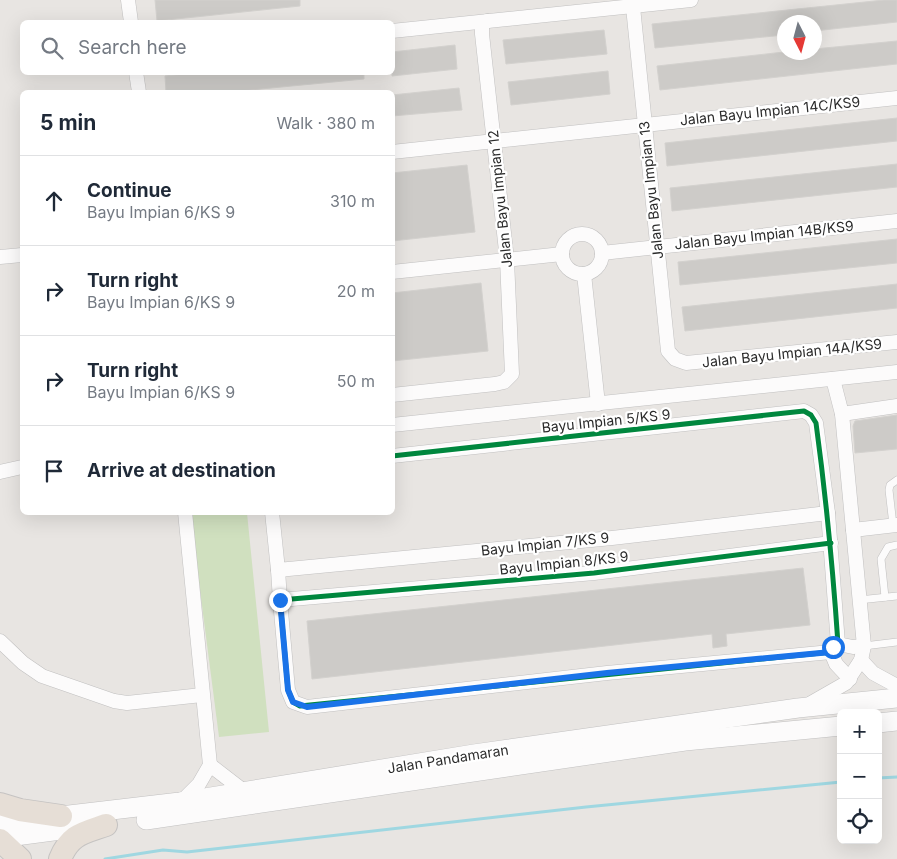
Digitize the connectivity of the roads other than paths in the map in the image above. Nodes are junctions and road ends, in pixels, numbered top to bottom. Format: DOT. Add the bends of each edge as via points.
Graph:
graph roads {
  1 [pos="128,0"];
  2 [pos="691,0"];
  3 [pos="633,6"];
  4 [pos="131,20"];
  5 [pos="487,21"];
  6 [pos="395,31"];
  7 [pos="136,75"];
  8 [pos="139,90"];
  9 [pos="897,98"];
  10 [pos="644,125"];
  11 [pos="495,140"];
  12 [pos="395,152"];
  13 [pos="897,221"];
  14 [pos="656,246"];
  15 [pos="602,252"];
  16 [pos="562,254"];
  17 [pos="20,255"];
  18 [pos="0,257"];
  19 [pos="507,260"];
  20 [pos="395,272"];
  21 [pos="584,274"];
  22 [pos="897,342"];
  23 [pos="686,363"];
  24 [pos="897,372"];
  25 [pos="833,379"];
  26 [pos="395,395"];
  27 [pos="598,404"];
  28 [pos="897,406"];
  29 [pos="842,414"];
  30 [pos="395,425"];
  31 [pos="395,456"];
  32 [pos="20,467"];
  33 [pos="0,472"];
  34 [pos="897,480"];
  35 [pos="894,508"];
  36 [pos="828,514"];
  37 [pos="185,515"];
  38 [pos="272,515"];
  39 [pos="895,525"];
  40 [pos="853,530"];
  41 [pos="831,542"];
  42 [pos="897,545"];
  43 [pos="278,570"];
  44 [pos="897,596"];
  45 [pos="885,597"];
  46 [pos="280,600"];
  47 [pos="860,600"];
  48 [pos="0,641"];
  49 [pos="897,642"];
  50 [pos="834,648"];
  51 [pos="863,653"];
  52 [pos="850,678"];
  53 [pos="897,686"];
  54 [pos="202,696"];
  55 [pos="897,698"];
  56 [pos="798,708"];
  57 [pos="897,721"];
  58 [pos="882,723"];
  59 [pos="837,726"];
  60 [pos="210,765"];
  61 [pos="245,792"];
  62 [pos="180,802"];
  63 [pos="0,804"];
  64 [pos="61,816"];
  65 [pos="0,822"];
  66 [pos="106,825"];
  67 [pos="0,839"];
  68 [pos="20,859"];
  69 [pos="60,859"];
  1 -- 4 [label="street"];
  2 -- 3 [label="street"];
  3 -- 5 [label="street"];
  3 -- 10 [label="street, Jalan Bayu Impian 13"];
  5 -- 6 [label="street"];
  5 -- 11 [label="street, Jalan Bayu Impian 12" via="482,25 482,34"];
  7 -- 8 [label="street"];
  9 -- 10 [label="street, Jalan Bayu Impian 14C/KS9"];
  10 -- 11 [label="street, Jalan Bayu Impian 14C/KS9"];
  10 -- 14 [label="street, Jalan Bayu Impian 13"];
  11 -- 12 [label="street, Jalan Bayu Impian 14C/KS9"];
  11 -- 19 [label="street, Jalan Bayu Impian 12"];
  13 -- 14 [label="street, Jalan Bayu Impian 14B/KS9"];
  14 -- 15 [label="street, Jalan Bayu Impian 14B/KS9"];
  14 -- 23 [label="street, Jalan Bayu Impian 13" via="668,351 674,359"];
  15 -- 16 [label="street" via="596,239 581,234 568,240"];
  15 -- 21 [label="street" via="598,265"];
  16 -- 19 [label="street"];
  16 -- 21 [label="street" via="569,268"];
  17 -- 18 [label="street"];
  19 -- 20 [label="street"];
  19 -- 26 [label="street, Jalan Bayu Impian 12" via="513,368 508,378 495,384"];
  21 -- 27 [label="street"];
  22 -- 23 [label="street, Jalan Bayu Impian 14A/KS9"];
  24 -- 25 [label="street"];
  25 -- 27 [label="street"];
  25 -- 29 [label="street"];
  27 -- 30 [label="street"];
  28 -- 29 [label="street"];
  29 -- 40 [label="street"];
  31 -- 36 [label="street, Bayu Impian 5/KS 9" via="796,411 811,414 816,423"];
  32 -- 33 [label="street"];
  34 -- 35 [label="lane" via="890,485"];
  35 -- 39 [label="lane"];
  36 -- 41 [label="street"];
  36 -- 43 [label="street, Bayu Impian 7/KS 9"];
  37 -- 54 [label="street"];
  38 -- 43 [label="street"];
  39 -- 40 [label="street"];
  40 -- 47 [label="street"];
  41 -- 46 [label="street, Bayu Impian 8/KS 9" via="594,573"];
  41 -- 50 [label="street"];
  42 -- 45 [label="lane" via="888,547 881,559"];
  43 -- 46 [label="street"];
  44 -- 45 [label="lane"];
  45 -- 47 [label="lane"];
  46 -- 50 [label="street" via="288,690 293,702 307,707"];
  47 -- 51 [label="street"];
  48 -- 54 [label="street" via="22,663 42,676 114,702"];
  49 -- 51 [label="lane"];
  50 -- 51 [label="street" via="853,647"];
  50 -- 52 [label="street" via="836,664"];
  51 -- 52 [label="street"];
  51 -- 53 [label="street" via="873,673"];
  52 -- 56 [label="street" via="832,692"];
  54 -- 60 [label="street"];
  55 -- 56 [label="main road, Jalan Pandamaran"];
  56 -- 61 [label="main road, Jalan Pandamaran" via="474,754"];
  57 -- 58 [label="main road"];
  59 -- 66 [label="main road, Jalan Pandamaran" via="685,741"];
  60 -- 61 [label="street"];
  60 -- 62 [label="street" via="200,784"];
  61 -- 62 [label="main road, Jalan Pandamaran"];
  62 -- 64 [label="main road, Jalan Pandamaran"];
  63 -- 64 [label="highway"];
  64 -- 65 [label="main road, Jalan Pandamaran"];
  66 -- 67 [label="main road, Jalan Pandamaran"];
  66 -- 69 [label="highway" via="73,837"];
  67 -- 68 [label="highway"];
}
